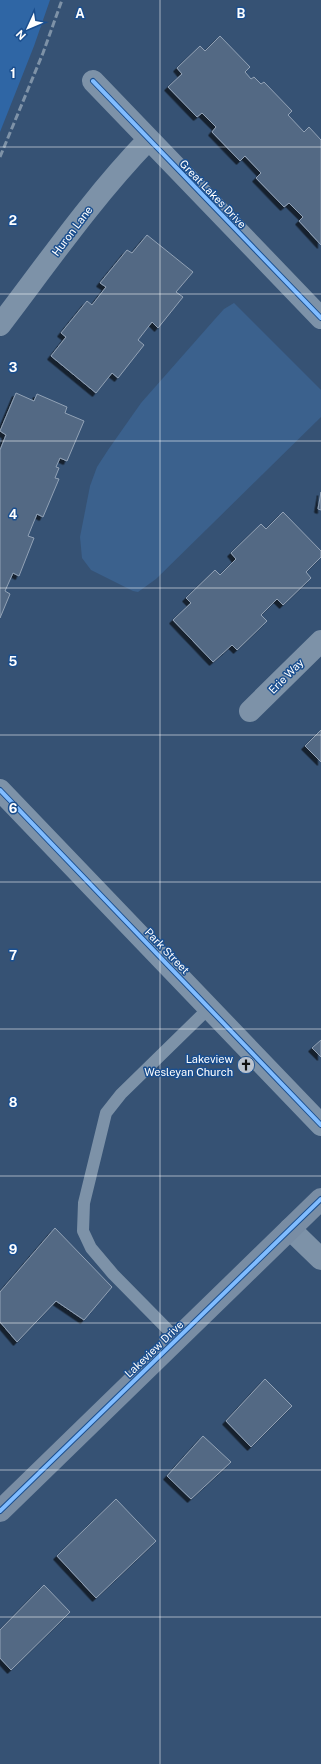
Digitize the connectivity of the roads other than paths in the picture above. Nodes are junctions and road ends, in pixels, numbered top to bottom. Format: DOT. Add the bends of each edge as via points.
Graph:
graph roads {
  1 [pos="93,82"];
  2 [pos="148,140"];
  3 [pos="321,318"];
  4 [pos="0,325"];
  5 [pos="321,641"];
  6 [pos="250,711"];
  7 [pos="0,790"];
  8 [pos="209,1008"];
  9 [pos="321,1125"];
  10 [pos="321,1200"];
  11 [pos="290,1229"];
  12 [pos="321,1259"];
  13 [pos="178,1338"];
  14 [pos="0,1511"];
  1 -- 2 [label="street, Great Lakes Drive"];
  2 -- 3 [label="street, Great Lakes Drive"];
  2 -- 4 [label="street, Huron Lane" via="122,167 84,214"];
  5 -- 6 [label="street, Erie Way"];
  7 -- 8 [label="street, Park Street"];
  8 -- 9 [label="street, Park Street"];
  8 -- 13 [label="lane" via="121,1094 106,1113 84,1203 83,1231 91,1248 113,1274"];
  10 -- 11 [label="street, Lakeview Drive"];
  11 -- 12 [label="street"];
  11 -- 13 [label="street, Lakeview Drive"];
  13 -- 14 [label="street, Lakeview Drive"];
}
